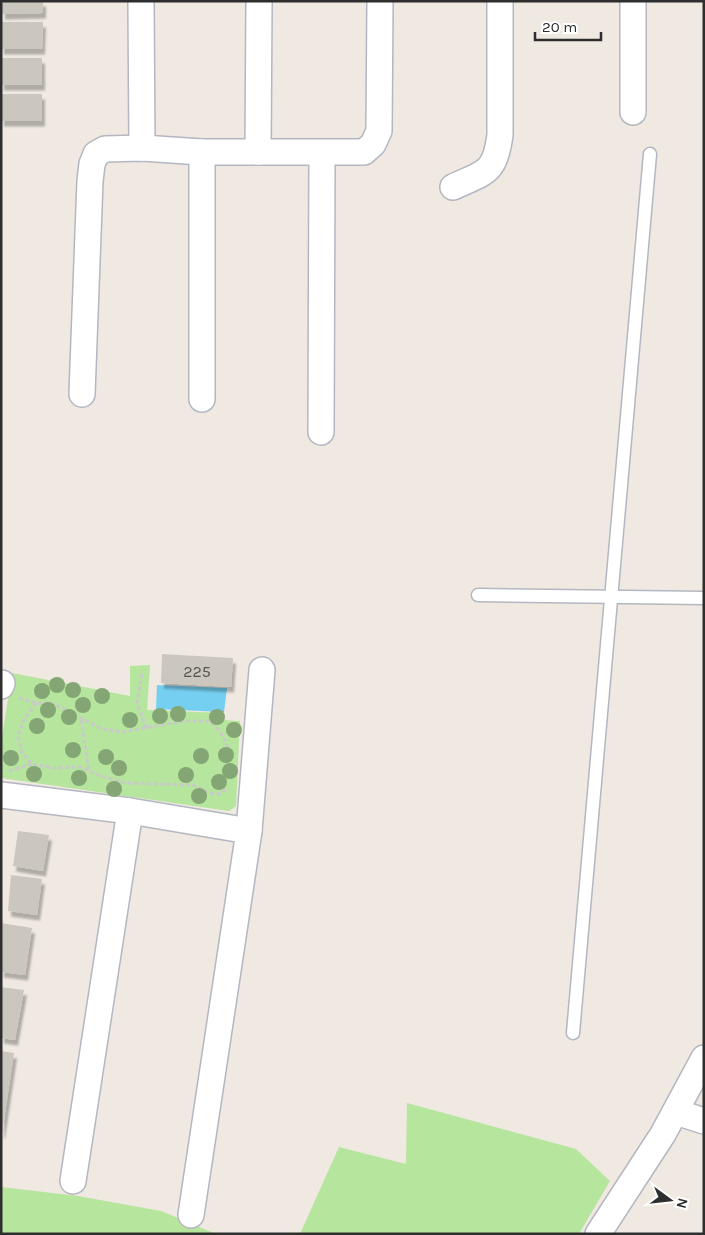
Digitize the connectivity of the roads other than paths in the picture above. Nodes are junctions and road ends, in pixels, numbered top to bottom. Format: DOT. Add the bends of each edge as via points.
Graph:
graph roads {
  1 [pos="141,1"];
  2 [pos="259,1"];
  3 [pos="380,1"];
  4 [pos="500,1"];
  5 [pos="633,1"];
  6 [pos="633,112"];
  7 [pos="142,148"];
  8 [pos="202,152"];
  9 [pos="258,152"];
  10 [pos="322,153"];
  11 [pos="650,154"];
  12 [pos="453,187"];
  13 [pos="82,394"];
  14 [pos="202,400"];
  15 [pos="321,432"];
  16 [pos="478,595"];
  17 [pos="612,597"];
  18 [pos="704,598"];
  19 [pos="262,670"];
  20 [pos="3,789"];
  21 [pos="130,811"];
  22 [pos="249,831"];
  23 [pos="573,1033"];
  24 [pos="704,1058"];
  25 [pos="696,1088"];
  26 [pos="676,1112"];
  27 [pos="704,1122"];
  28 [pos="74,1181"];
  29 [pos="191,1215"];
  30 [pos="598,1234"];
  1 -- 7 [label="street"];
  2 -- 9 [label="street"];
  3 -- 10 [label="street" via="379,131 373,144 364,152"];
  4 -- 12 [label="street" via="498,154 491,168"];
  5 -- 6 [label="street"];
  7 -- 8 [label="street"];
  7 -- 13 [label="street" via="105,149 96,154 92,164"];
  8 -- 9 [label="street"];
  8 -- 14 [label="street"];
  9 -- 10 [label="street"];
  10 -- 15 [label="street"];
  11 -- 17 [label="lane"];
  16 -- 17 [label="lane"];
  17 -- 18 [label="lane"];
  17 -- 23 [label="lane"];
  19 -- 22 [label="street"];
  20 -- 21 [label="street"];
  21 -- 22 [label="street"];
  21 -- 28 [label="street"];
  22 -- 29 [label="street"];
  24 -- 25 [label="street"];
  25 -- 26 [label="street"];
  26 -- 27 [label="street"];
  26 -- 30 [label="street"];
}
